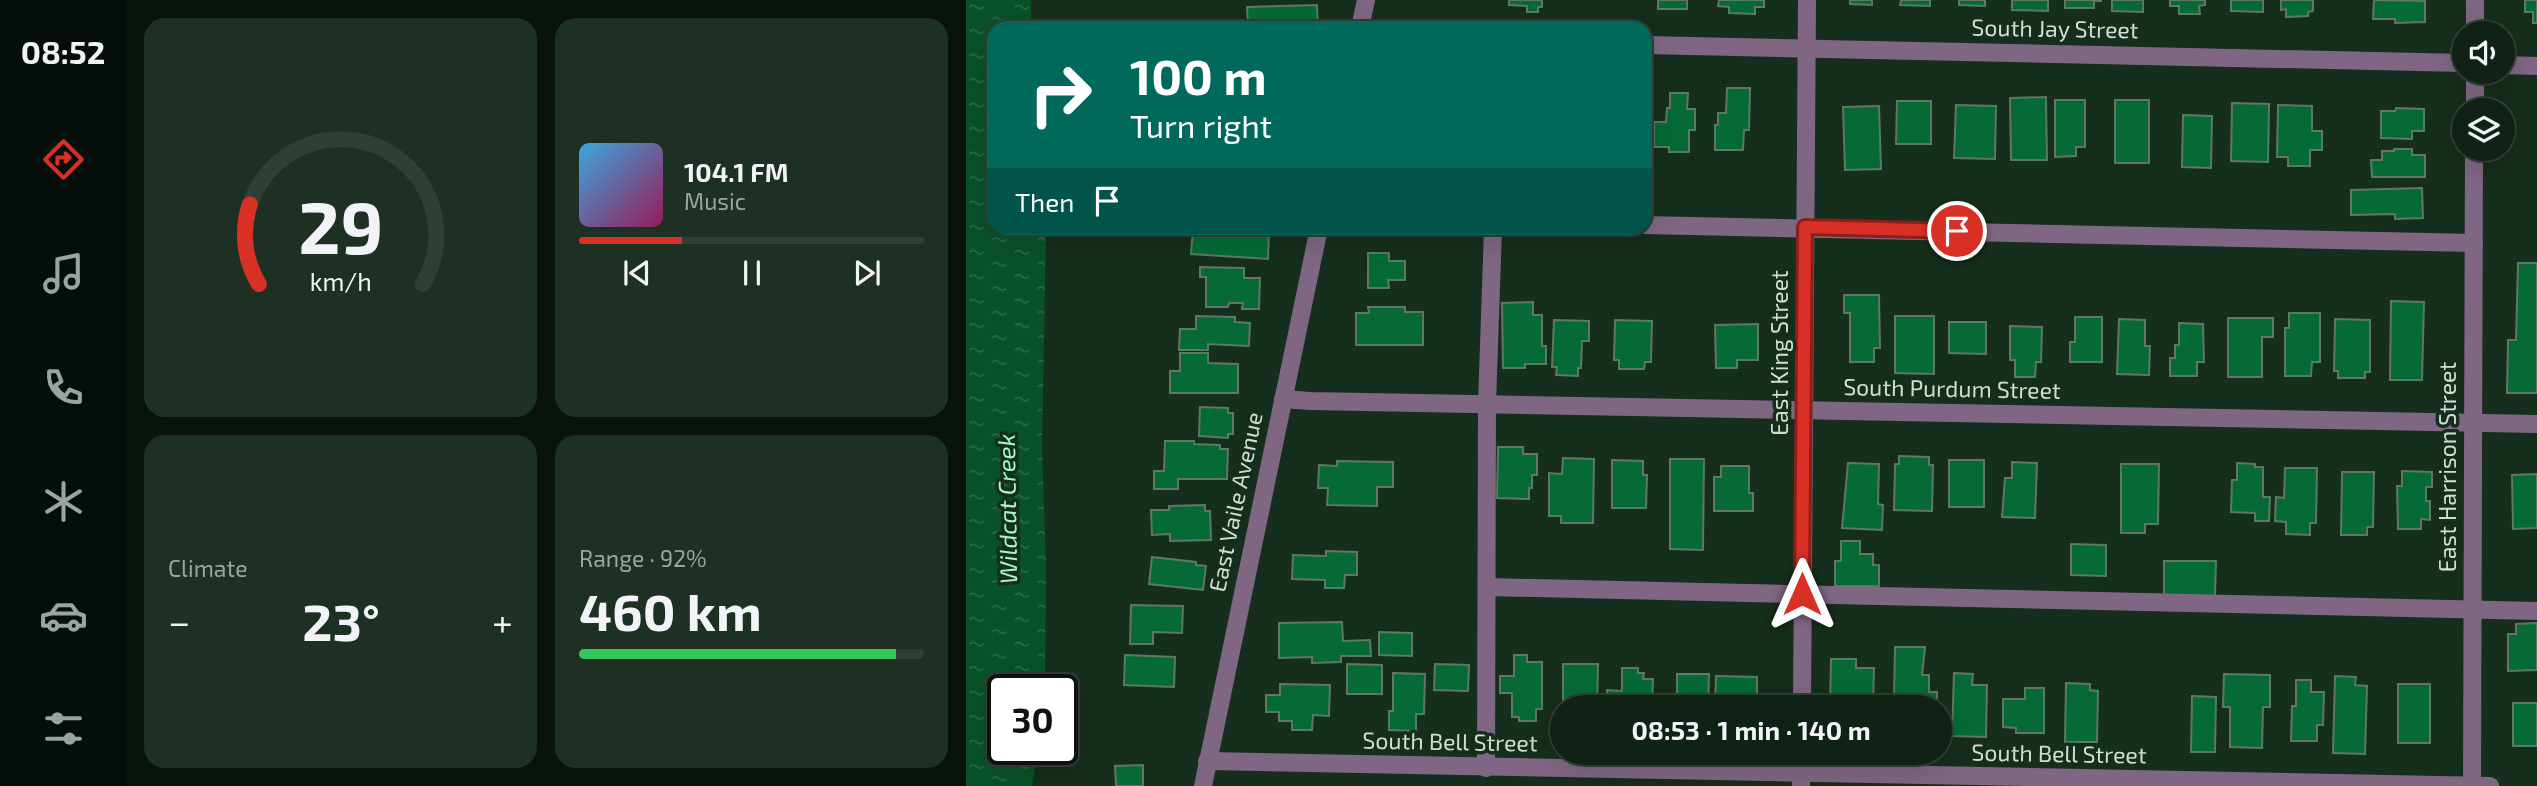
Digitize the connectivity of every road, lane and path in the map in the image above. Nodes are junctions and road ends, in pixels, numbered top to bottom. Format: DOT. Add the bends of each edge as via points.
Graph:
graph roads {
  1 [pos="1366,0"];
  2 [pos="1807,0"];
  3 [pos="2475,0"];
  4 [pos="1362,21"];
  5 [pos="2475,21"];
  6 [pos="1652,45"];
  7 [pos="1806,48"];
  8 [pos="2452,63"];
  9 [pos="2515,65"];
  10 [pos="2537,66"];
  11 [pos="2474,161"];
  12 [pos="1652,225"];
  13 [pos="1805,227"];
  14 [pos="1318,235"];
  15 [pos="1493,235"];
  16 [pos="2474,243"];
  17 [pos="1283,399"];
  18 [pos="1488,404"];
  19 [pos="1804,411"];
  20 [pos="2473,423"];
  21 [pos="2537,424"];
  22 [pos="1487,587"];
  23 [pos="1802,594"];
  24 [pos="2472,609"];
  25 [pos="2537,611"];
  26 [pos="1801,695"];
  27 [pos="1207,761"];
  28 [pos="1486,768"];
  29 [pos="1590,778"];
  30 [pos="1801,779"];
  31 [pos="1203,786"];
  32 [pos="2472,786"];
  33 [pos="2490,786"];
  1 -- 4 [label="street"];
  2 -- 7 [label="street, East King Street"];
  3 -- 5 [label="street"];
  6 -- 7 [label="street, South Jay Street"];
  7 -- 8 [label="street, South Jay Street"];
  7 -- 13 [label="street, East King Street"];
  9 -- 10 [label="street"];
  11 -- 16 [label="street, East Harrison Street"];
  12 -- 13 [label="street"];
  13 -- 16 [label="street"];
  13 -- 19 [label="street, East King Street"];
  14 -- 17 [label="street, East Vaile Avenue"];
  15 -- 18 [label="street"];
  16 -- 20 [label="street, East Harrison Street"];
  17 -- 18 [label="street, South Purdum Street"];
  17 -- 27 [label="street, East Vaile Avenue"];
  18 -- 19 [label="street, South Purdum Street"];
  18 -- 22 [label="street"];
  19 -- 20 [label="street, South Purdum Street"];
  19 -- 23 [label="street, East King Street"];
  20 -- 21 [label="street, South Purdum Street"];
  20 -- 24 [label="street, East Harrison Street"];
  22 -- 23 [label="street"];
  22 -- 28 [label="street"];
  23 -- 24 [label="street"];
  23 -- 26 [label="street, East King Street"];
  24 -- 25 [label="street"];
  24 -- 32 [label="street, East Harrison Street"];
  27 -- 28 [label="street, South Bell Street"];
  27 -- 31 [label="street, East Vaile Avenue"];
  28 -- 29 [label="street, South Bell Street"];
  29 -- 30 [label="street, South Bell Street"];
  30 -- 32 [label="street, South Bell Street"];
  32 -- 33 [label="street, South Bell Street"];
}
